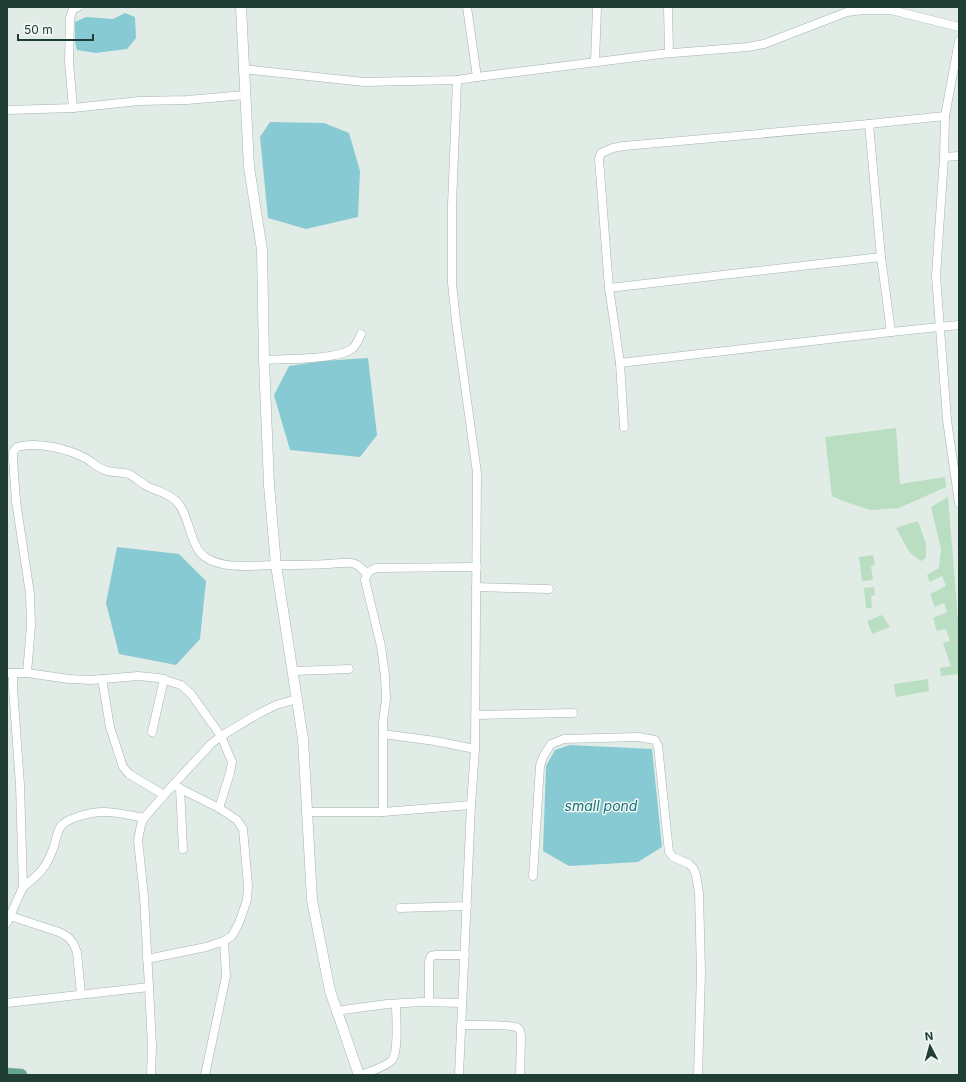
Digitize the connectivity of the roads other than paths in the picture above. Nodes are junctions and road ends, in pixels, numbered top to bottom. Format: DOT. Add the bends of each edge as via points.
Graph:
graph roads {
  1 [pos="78,7"];
  2 [pos="241,7"];
  3 [pos="467,7"];
  4 [pos="597,7"];
  5 [pos="668,7"];
  6 [pos="847,9"];
  7 [pos="959,27"];
  8 [pos="959,41"];
  9 [pos="669,53"];
  10 [pos="595,62"];
  11 [pos="243,69"];
  12 [pos="477,77"];
  13 [pos="457,80"];
  14 [pos="245,95"];
  15 [pos="73,108"];
  16 [pos="7,110"];
  17 [pos="945,116"];
  18 [pos="869,124"];
  19 [pos="944,156"];
  20 [pos="959,156"];
  21 [pos="881,257"];
  22 [pos="609,288"];
  23 [pos="959,325"];
  24 [pos="940,327"];
  25 [pos="890,332"];
  26 [pos="361,334"];
  27 [pos="264,360"];
  28 [pos="620,363"];
  29 [pos="624,428"];
  30 [pos="10,459"];
  31 [pos="959,502"];
  32 [pos="276,565"];
  33 [pos="477,567"];
  34 [pos="367,574"];
  35 [pos="476,587"];
  36 [pos="549,589"];
  37 [pos="349,669"];
  38 [pos="293,671"];
  39 [pos="10,673"];
  40 [pos="27,673"];
  41 [pos="102,679"];
  42 [pos="164,679"];
  43 [pos="297,699"];
  44 [pos="573,713"];
  45 [pos="476,716"];
  46 [pos="152,732"];
  47 [pos="384,734"];
  48 [pos="221,736"];
  49 [pos="475,749"];
  50 [pos="176,787"];
  51 [pos="164,796"];
  52 [pos="471,805"];
  53 [pos="219,808"];
  54 [pos="308,812"];
  55 [pos="384,812"];
  56 [pos="144,818"];
  57 [pos="183,849"];
  58 [pos="533,876"];
  59 [pos="23,887"];
  60 [pos="467,906"];
  61 [pos="400,908"];
  62 [pos="8,920"];
  63 [pos="224,941"];
  64 [pos="465,955"];
  65 [pos="147,959"];
  66 [pos="149,987"];
  67 [pos="81,994"];
  68 [pos="429,1002"];
  69 [pos="7,1003"];
  70 [pos="462,1003"];
  71 [pos="396,1004"];
  72 [pos="336,1011"];
  73 [pos="461,1025"];
  74 [pos="7,1074"];
  75 [pos="21,1075"];
  76 [pos="151,1075"];
  77 [pos="205,1075"];
  78 [pos="360,1075"];
  79 [pos="459,1075"];
  80 [pos="520,1075"];
  81 [pos="698,1075"];
  1 -- 15 [label="street" via="73,9 70,18 69,62"];
  2 -- 11 [label="street"];
  3 -- 12 [label="street"];
  4 -- 10 [label="street"];
  5 -- 9 [label="street"];
  6 -- 7 [label="street" via="891,10"];
  6 -- 9 [label="street" via="764,44"];
  8 -- 17 [label="street"];
  9 -- 10 [label="street"];
  10 -- 12 [label="street"];
  11 -- 13 [label="street" via="364,82"];
  11 -- 14 [label="street"];
  12 -- 13 [label="street"];
  13 -- 33 [label="street" via="452,283 477,473"];
  14 -- 15 [label="street" via="139,101"];
  14 -- 27 [label="street" via="249,167 262,250"];
  15 -- 16 [label="street"];
  17 -- 18 [label="street"];
  17 -- 19 [label="street"];
  18 -- 21 [label="street"];
  18 -- 22 [label="street" via="624,146 601,153 599,159"];
  19 -- 20 [label="street"];
  19 -- 24 [label="street" via="936,276"];
  21 -- 22 [label="street"];
  21 -- 25 [label="street"];
  22 -- 28 [label="street"];
  23 -- 24 [label="street"];
  24 -- 25 [label="street"];
  24 -- 31 [label="street" via="947,420"];
  25 -- 28 [label="street"];
  26 -- 27 [label="street" via="356,345 345,353"];
  27 -- 32 [label="street" via="269,485"];
  28 -- 29 [label="street"];
  30 -- 32 [label="street" via="16,447 32,444 74,453 105,470 128,474 177,502 182,508 197,549 204,557 233,565"];
  30 -- 40 [label="street" via="30,594 31,625"];
  32 -- 34 [label="street" via="348,563 359,566"];
  32 -- 38 [label="street"];
  33 -- 34 [label="street" via="376,568"];
  33 -- 35 [label="street"];
  34 -- 47 [label="street" via="365,580 385,676"];
  35 -- 36 [label="street"];
  35 -- 45 [label="street"];
  37 -- 38 [label="street"];
  38 -- 43 [label="street"];
  39 -- 40 [label="street"];
  39 -- 59 [label="street" via="20,785"];
  40 -- 41 [label="street" via="69,680"];
  41 -- 42 [label="street" via="138,676"];
  41 -- 51 [label="street" via="110,727 123,767 129,774"];
  42 -- 46 [label="street"];
  42 -- 48 [label="street" via="181,685 191,694"];
  43 -- 48 [label="street" via="276,705"];
  43 -- 54 [label="street" via="303,739"];
  44 -- 45 [label="street"];
  45 -- 49 [label="street"];
  47 -- 49 [label="street"];
  47 -- 55 [label="street"];
  48 -- 50 [label="street"];
  48 -- 53 [label="street" via="232,766"];
  49 -- 52 [label="street"];
  50 -- 51 [label="street"];
  50 -- 53 [label="street"];
  50 -- 57 [label="street"];
  51 -- 56 [label="street"];
  52 -- 55 [label="street"];
  52 -- 60 [label="street"];
  53 -- 63 [label="street" via="237,820 243,829 248,886 247,900 239,923 232,936"];
  54 -- 55 [label="street"];
  54 -- 72 [label="street" via="312,900"];
  56 -- 59 [label="street" via="108,811 86,813 66,821 60,827 46,866"];
  56 -- 65 [label="street" via="138,840"];
  58 -- 81 [label="street" via="540,766 551,744 564,739 639,737 655,740 658,746 669,852 693,868 699,893 701,972"];
  59 -- 62 [label="street"];
  60 -- 61 [label="street"];
  60 -- 64 [label="street"];
  62 -- 67 [label="street" via="59,932 68,937 77,952"];
  63 -- 65 [label="street"];
  63 -- 77 [label="street" via="226,976"];
  64 -- 68 [label="street" via="431,956"];
  64 -- 70 [label="street"];
  65 -- 66 [label="street"];
  66 -- 67 [label="street"];
  66 -- 76 [label="street"];
  67 -- 69 [label="street"];
  68 -- 70 [label="street"];
  68 -- 71 [label="street"];
  70 -- 73 [label="street"];
  71 -- 72 [label="street"];
  71 -- 78 [label="street" via="395,1056 387,1064"];
  72 -- 78 [label="street"];
  73 -- 79 [label="street"];
  73 -- 80 [label="street" via="508,1026 518,1029 521,1032"];
  74 -- 75 [label="main road"];
}
